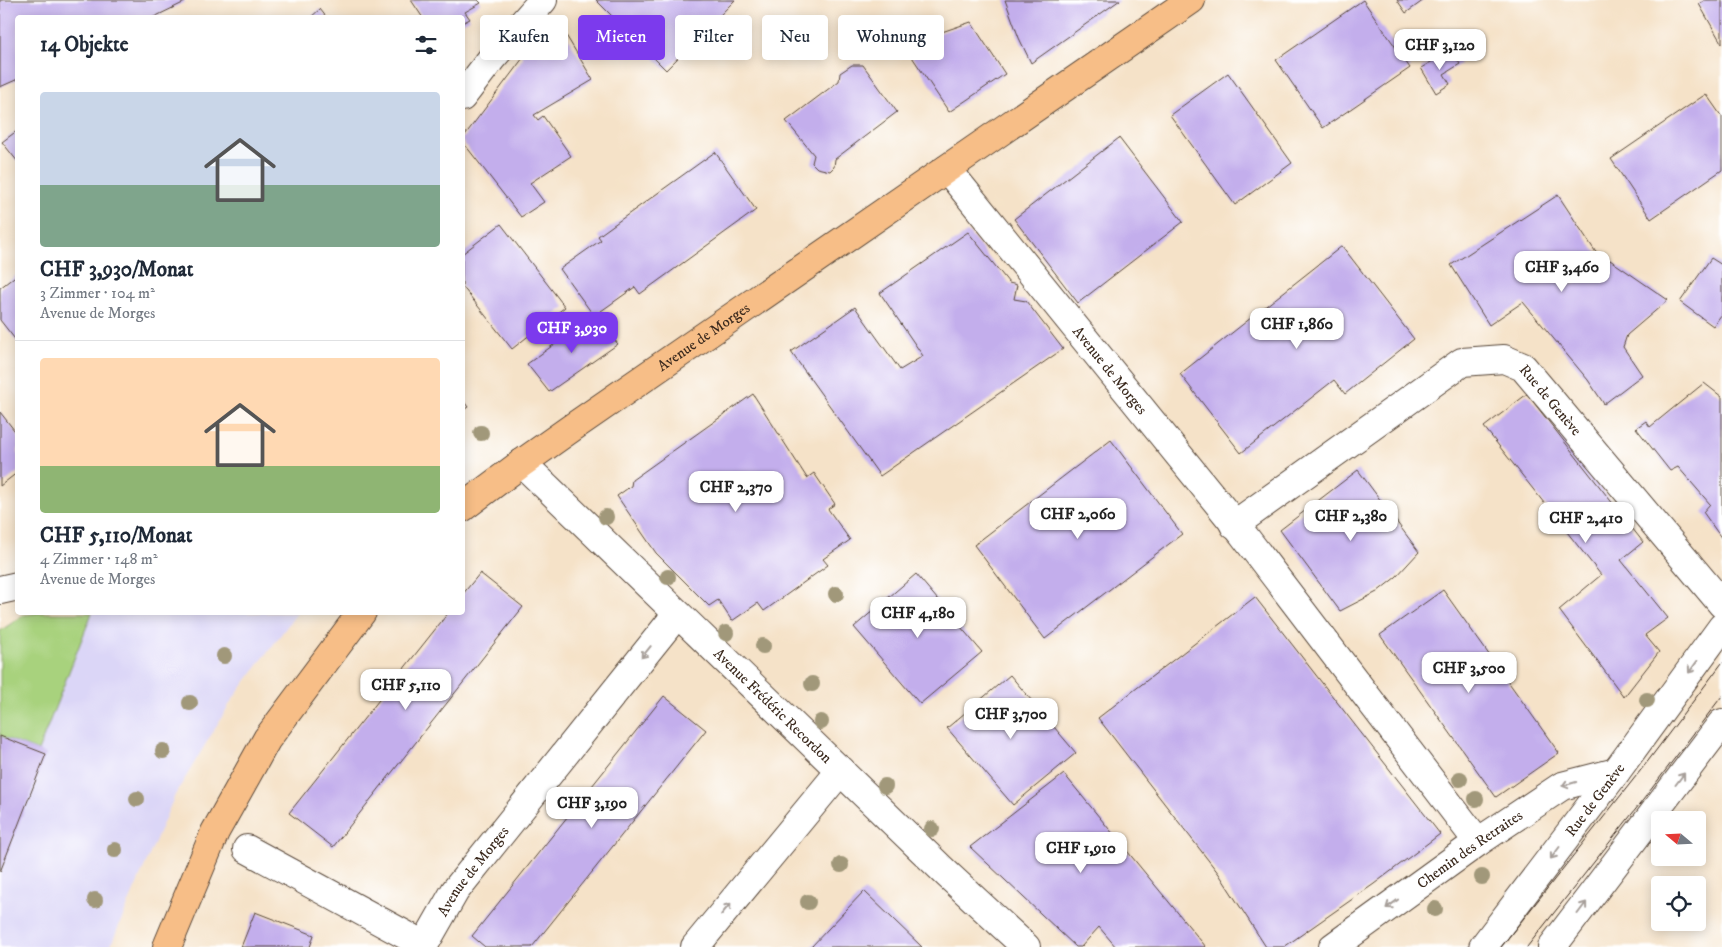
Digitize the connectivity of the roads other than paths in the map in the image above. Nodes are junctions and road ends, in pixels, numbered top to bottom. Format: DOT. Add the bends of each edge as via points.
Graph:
graph roads {
  1 [pos="543,0"];
  2 [pos="1192,0"];
  3 [pos="465,93"];
  4 [pos="947,169"];
  5 [pos="522,463"];
  6 [pos="465,506"];
  7 [pos="1234,525"];
  8 [pos="15,587"];
  9 [pos="0,590"];
  10 [pos="1722,604"];
  11 [pos="677,614"];
  12 [pos="360,615"];
  13 [pos="1722,627"];
  14 [pos="1722,723"];
  15 [pos="841,770"];
  16 [pos="1616,772"];
  17 [pos="1478,842"];
  18 [pos="246,849"];
  19 [pos="423,946"];
  20 [pos="167,947"];
  21 [pos="695,947"];
  22 [pos="1026,947"];
  23 [pos="1333,947"];
  24 [pos="1483,947"];
  25 [pos="1552,947"];
  1 -- 3 [label="street"];
  2 -- 4 [label="main road, Avenue de Morges"];
  4 -- 5 [label="main road, Avenue de Morges"];
  4 -- 7 [label="street, Avenue de Morges"];
  5 -- 6 [label="main road, Avenue de Morges"];
  5 -- 11 [label="street, Avenue Frédéric Recordon"];
  7 -- 10 [label="street, Rue de Genève" via="1462,362 1504,359 1523,367"];
  7 -- 17 [label="street, Avenue de Morges"];
  8 -- 9 [label="street"];
  11 -- 15 [label="street, Avenue Frédéric Recordon"];
  11 -- 19 [label="street, Avenue de Morges, one-way" via="455,891"];
  12 -- 20 [label="main road" via="267,739 215,832"];
  13 -- 16 [label="street, Rue de Genève, one-way"];
  25 -- 14 [label="street, one-way"];
  21 -- 15 [label="street, one-way"];
  15 -- 22 [label="street, Avenue Frédéric Recordon"];
  16 -- 17 [label="street, Chemin des Retraites, one-way" via="1562,786"];
  16 -- 24 [label="street, Rue de Genève, one-way"];
  17 -- 23 [label="street, Chemin des Retraites, one-way"];
  18 -- 19 [label="street, Avenue de Morges"];
}
